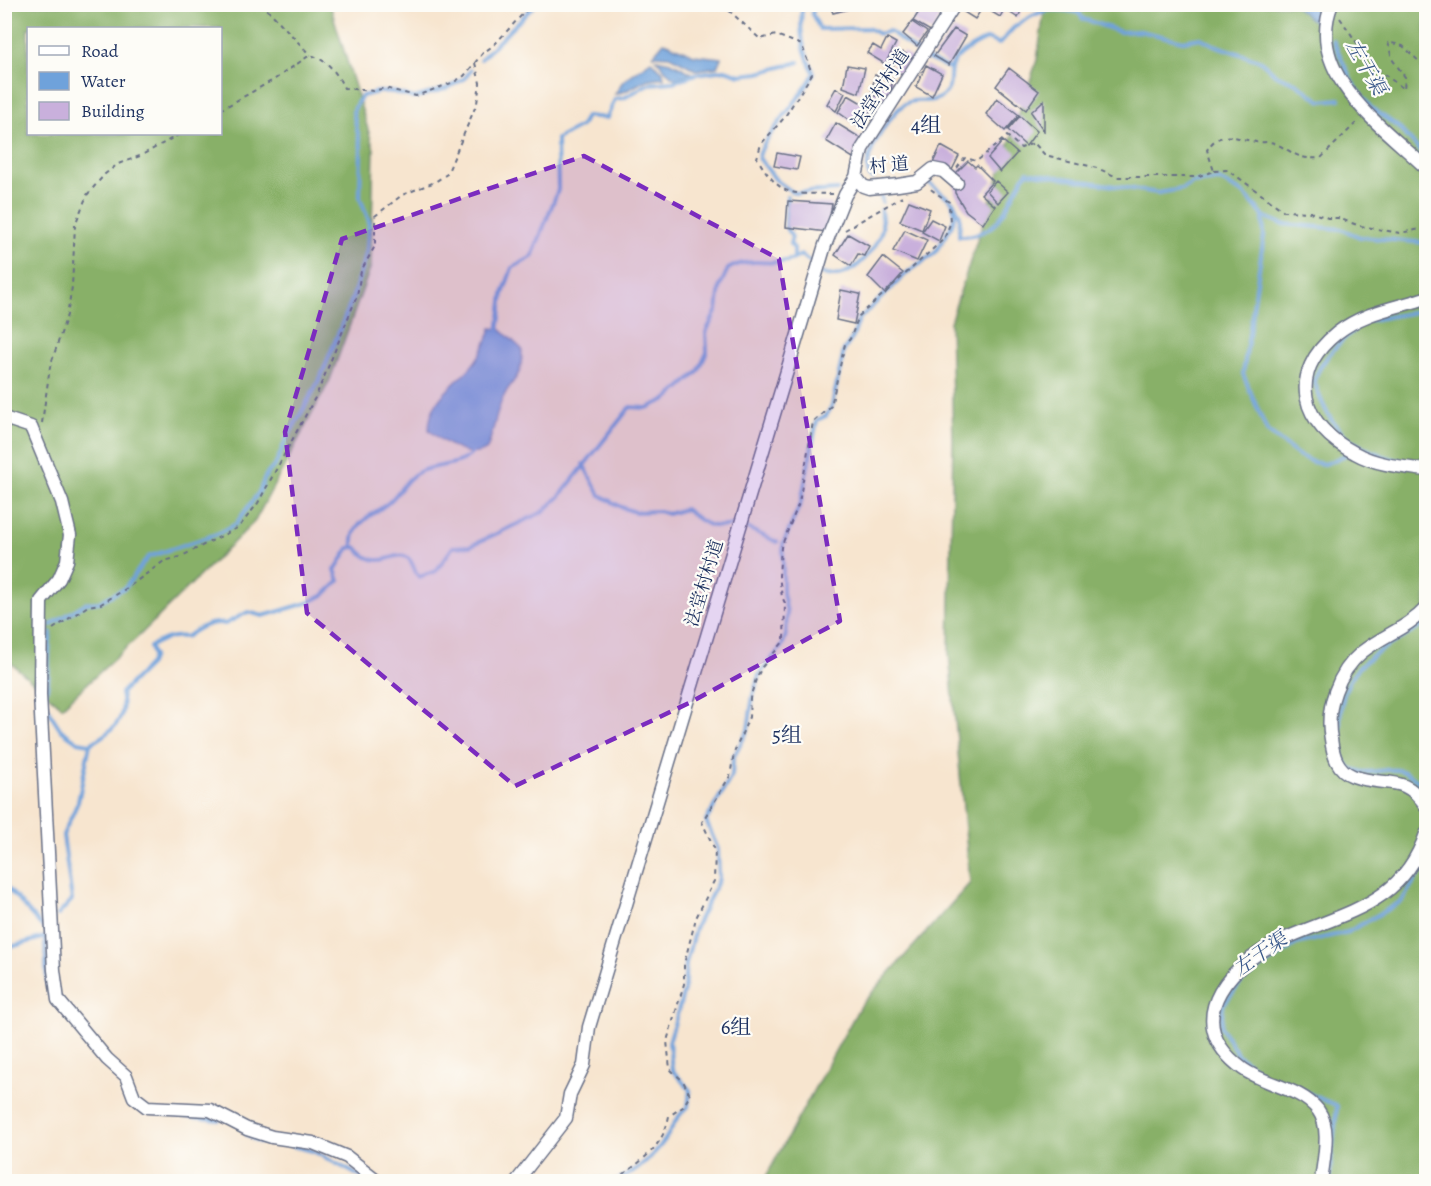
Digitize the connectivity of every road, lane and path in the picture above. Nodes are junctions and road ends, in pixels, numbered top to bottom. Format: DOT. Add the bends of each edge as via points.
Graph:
graph roads {
  1 [pos="259,4"];
  2 [pos="722,4"];
  3 [pos="955,4"];
  4 [pos="530,6"];
  5 [pos="1331,6"];
  6 [pos="310,55"];
  7 [pos="475,63"];
  8 [pos="1426,68"];
  9 [pos="222,109"];
  10 [pos="1365,114"];
  11 [pos="178,135"];
  12 [pos="1426,168"];
  13 [pos="1214,171"];
  14 [pos="856,177"];
  15 [pos="921,179"];
  16 [pos="953,179"];
  17 [pos="908,183"];
  18 [pos="845,195"];
  19 [pos="1426,228"];
  20 [pos="840,235"];
  21 [pos="1426,298"];
  22 [pos="4,418"];
  23 [pos="37,440"];
  24 [pos="1426,470"];
  25 [pos="1426,608"];
  26 [pos="40,644"];
  27 [pos="1426,806"];
  28 [pos="1426,834"];
  29 [pos="379,1182"];
  30 [pos="516,1182"];
  31 [pos="581,1182"];
  32 [pos="1321,1182"];
  1 -- 6 [label="path"];
  2 -- 18 [label="path" via="760,39 776,35 802,45 813,74 756,158 789,193"];
  3 -- 14 [label="street, 法堂村村道" via="862,149"];
  4 -- 7 [label="path"];
  5 -- 8 [label="path" via="1372,65 1399,86 1404,89 1406,77 1392,59 1388,42 1403,46"];
  5 -- 10 [label="street" via="1326,32 1329,53"];
  6 -- 7 [label="path" via="322,58 336,72 344,88 385,88 416,96 454,82"];
  6 -- 9 [label="path"];
  7 -- 26 [label="path" via="480,90 452,166 443,179 410,191 375,216 375,246 361,271 346,326 316,396 258,503 239,527 164,561 101,604 88,606 56,626"];
  10 -- 12 [label="street"];
  10 -- 13 [label="path" via="1322,158 1307,159 1272,142 1258,143 1229,135 1212,141 1207,150"];
  11 -- 23 [label="path" via="118,164 87,195 75,225 75,268 67,315 50,367"];
  13 -- 16 [label="path" via="1196,177 1117,177 1045,154 1034,143 1022,148 1007,136 977,161 965,158"];
  13 -- 19 [label="path" via="1228,170 1284,211 1310,212 1400,233"];
  14 -- 17 [label="street, 村 道" via="869,188"];
  14 -- 18 [label="street, 法堂村村道"];
  15 -- 16 [label="street, 村 道" via="933,169"];
  15 -- 17 [label="street, 村 道"];
  15 -- 31 [label="path" via="949,202 949,229 934,250 859,316 845,344 831,406 813,423 800,503 781,547 784,640 756,680 730,776 702,822 715,850 714,881 690,935 684,984 667,1041 670,1069 690,1095 683,1107 669,1116 664,1139 632,1168 617,1179 594,1176"];
  17 -- 20 [label="path" via="902,197 852,224"];
  18 -- 30 [label="street, 法堂村村道" via="825,245 589,1027 584,1065 570,1094 566,1118"];
  21 -- 24 [label="street" via="1370,314 1338,333 1316,356 1308,370 1304,391 1314,417 1355,454"];
  22 -- 23 [label="street" via="31,427"];
  23 -- 26 [label="street" via="62,502 70,535 67,561 59,579 41,601"];
  25 -- 27 [label="street" via="1415,621 1364,651 1348,666 1331,705 1329,732 1338,765 1347,773 1403,784"];
  26 -- 29 [label="street" via="58,1000 126,1076 134,1097 147,1107 210,1110 247,1129 313,1143 347,1157"];
  28 -- 32 [label="street" via="1406,874 1383,896 1281,940 1243,964 1220,987 1213,1001 1216,1037 1232,1060 1257,1078 1305,1099 1319,1112 1325,1135"];
}
